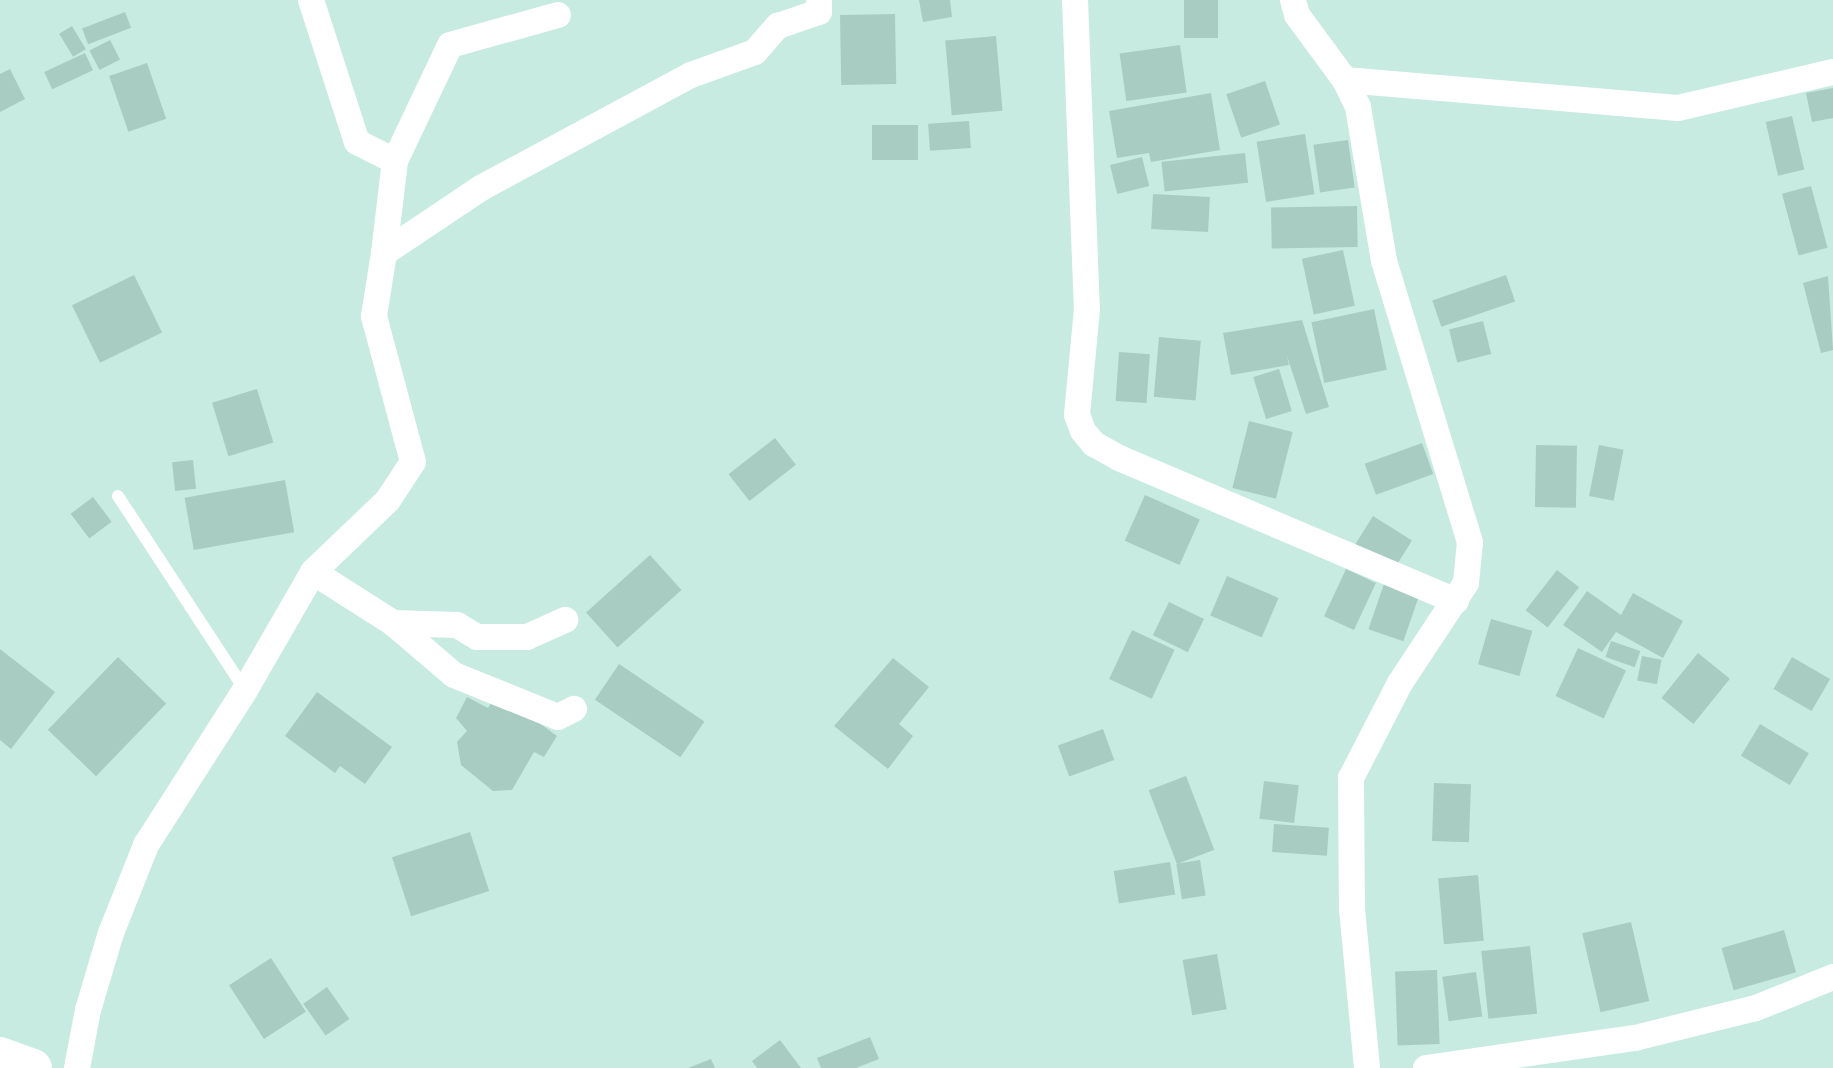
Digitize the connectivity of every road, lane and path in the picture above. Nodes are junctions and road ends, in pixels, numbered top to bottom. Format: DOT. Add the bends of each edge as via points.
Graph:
graph roads {
  1 [pos="311,0"];
  2 [pos="819,0"];
  3 [pos="1075,0"];
  4 [pos="1293,0"];
  5 [pos="558,15"];
  6 [pos="1833,72"];
  7 [pos="1345,80"];
  8 [pos="395,160"];
  9 [pos="384,253"];
  10 [pos="118,496"];
  11 [pos="313,572"];
  12 [pos="1456,601"];
  13 [pos="565,620"];
  14 [pos="394,623"];
  15 [pos="245,690"];
  16 [pos="574,709"];
  17 [pos="1833,977"];
  18 [pos="0,1056"];
  19 [pos="33,1068"];
  20 [pos="77,1068"];
  21 [pos="1367,1068"];
  22 [pos="1426,1068"];
  1 -- 8 [label="street" via="357,142"];
  2 -- 9 [label="street" via="819,12 778,26 755,52 691,75 481,188"];
  3 -- 12 [label="street" via="1087,309 1077,415 1083,431 1119,458"];
  4 -- 7 [label="street" via="1297,15"];
  5 -- 8 [label="street" via="450,45"];
  6 -- 7 [label="street" via="1678,108"];
  7 -- 12 [label="street" via="1358,107 1384,261 1470,542 1471,564"];
  8 -- 9 [label="street"];
  9 -- 11 [label="street" via="374,316 413,462 388,500"];
  10 -- 15 [label="lane"];
  11 -- 14 [label="street"];
  11 -- 15 [label="street"];
  12 -- 21 [label="street" via="1400,683 1350,778 1352,909"];
  13 -- 14 [label="street" via="527,637 477,637 457,625"];
  14 -- 16 [label="street" via="454,675 558,717"];
  15 -- 20 [label="street" via="146,845 111,933"];
  17 -- 22 [label="street" via="1756,1008 1635,1038"];
  18 -- 19 [label="main road"];
}
